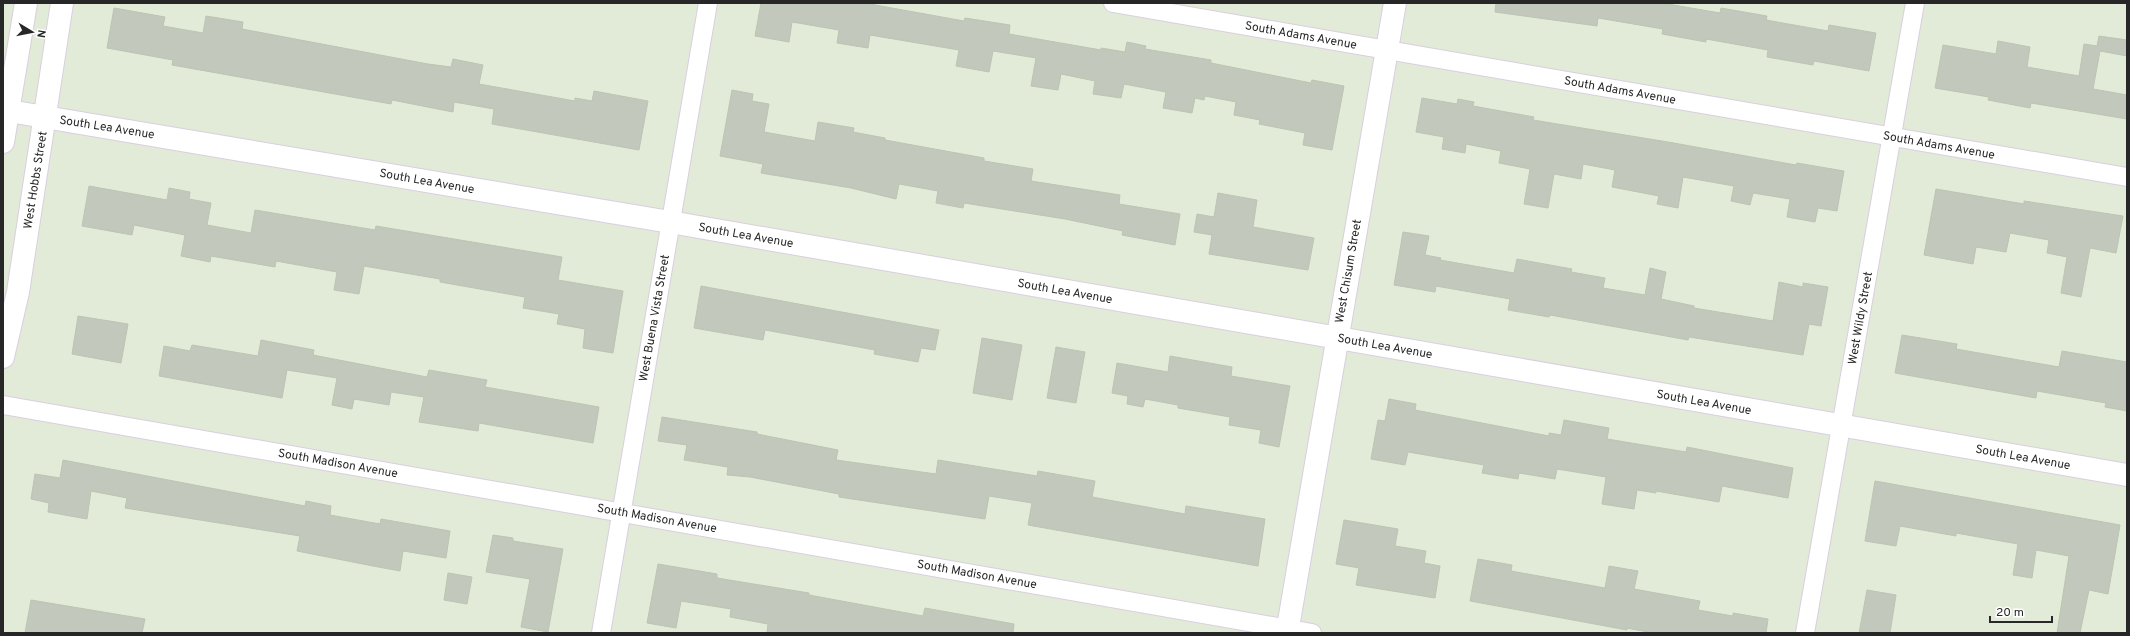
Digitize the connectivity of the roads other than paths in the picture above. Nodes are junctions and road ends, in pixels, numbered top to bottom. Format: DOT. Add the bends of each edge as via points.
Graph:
graph roads {
  1 [pos="26,3"];
  2 [pos="62,3"];
  3 [pos="708,3"];
  4 [pos="1113,3"];
  5 [pos="1395,3"];
  6 [pos="1915,3"];
  7 [pos="1387,50"];
  8 [pos="5,110"];
  9 [pos="44,117"];
  10 [pos="1891,137"];
  11 [pos="3,142"];
  12 [pos="2127,177"];
  13 [pos="670,222"];
  14 [pos="1336,338"];
  15 [pos="3,357"];
  16 [pos="3,405"];
  17 [pos="1841,426"];
  18 [pos="2127,475"];
  19 [pos="621,512"];
  20 [pos="1287,631"];
  21 [pos="600,633"];
  22 [pos="1312,633"];
  23 [pos="1805,633"];
  1 -- 8 [label="street"];
  2 -- 9 [label="street, West Hobbs Street"];
  3 -- 13 [label="street, West Buena Vista Street"];
  4 -- 7 [label="street, South Adams Avenue"];
  5 -- 7 [label="street, West Chisum Street"];
  6 -- 10 [label="street, West Wildy Street"];
  7 -- 10 [label="street, South Adams Avenue"];
  7 -- 14 [label="street, West Chisum Street"];
  8 -- 9 [label="street, South Lea Avenue"];
  8 -- 11 [label="street"];
  9 -- 13 [label="street, South Lea Avenue"];
  9 -- 15 [label="street, West Hobbs Street" via="18,292"];
  10 -- 12 [label="street, South Adams Avenue"];
  10 -- 17 [label="street, West Wildy Street"];
  13 -- 14 [label="street, South Lea Avenue"];
  13 -- 19 [label="street, West Buena Vista Street"];
  14 -- 17 [label="street, South Lea Avenue"];
  14 -- 20 [label="street, West Chisum Street"];
  16 -- 19 [label="street, South Madison Avenue"];
  17 -- 18 [label="street, South Lea Avenue"];
  17 -- 23 [label="street, West Wildy Street"];
  19 -- 20 [label="street, South Madison Avenue"];
  19 -- 21 [label="street, West Buena Vista Street"];
  20 -- 22 [label="street, South Madison Avenue"];
}
